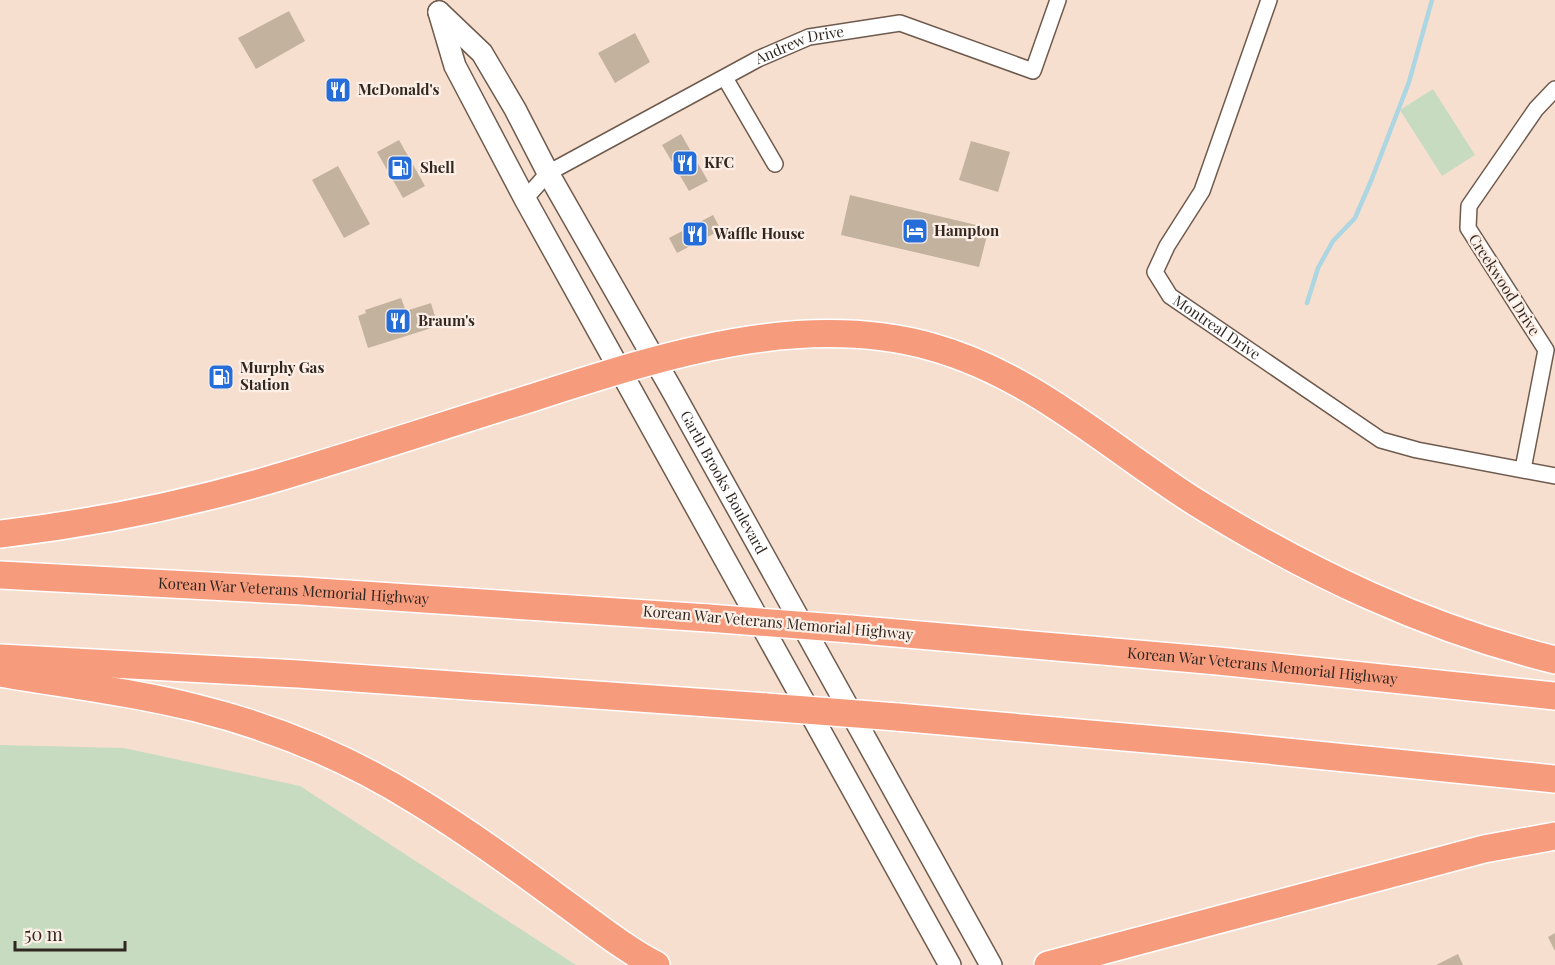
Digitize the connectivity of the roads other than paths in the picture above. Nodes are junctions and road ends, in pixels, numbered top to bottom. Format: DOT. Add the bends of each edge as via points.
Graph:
graph roads {
  1 [pos="1058,0"];
  2 [pos="1269,0"];
  3 [pos="436,6"];
  4 [pos="725,78"];
  5 [pos="1555,89"];
  6 [pos="775,164"];
  7 [pos="548,173"];
  8 [pos="525,199"];
  9 [pos="1550,348"];
  10 [pos="655,361"];
  11 [pos="620,369"];
  12 [pos="1523,469"];
  13 [pos="1555,476"];
  14 [pos="0,534"];
  15 [pos="0,574"];
  16 [pos="0,658"];
  17 [pos="1555,660"];
  18 [pos="0,673"];
  19 [pos="1555,696"];
  20 [pos="1555,779"];
  21 [pos="1555,836"];
  22 [pos="656,965"];
  23 [pos="950,965"];
  24 [pos="991,965"];
  25 [pos="1048,965"];
  1 -- 4 [label="street, Andrew Drive" via="1033,71 900,23 808,37"];
  2 -- 12 [label="street, Montreal Drive" via="1202,191 1155,272 1170,296 1381,440"];
  3 -- 7 [label="street, Garth Brooks Boulevard" via="482,53"];
  3 -- 8 [label="street, Garth Brooks Boulevard" via="455,66"];
  4 -- 6 [label="street"];
  4 -- 7 [label="street, Andrew Drive"];
  5 -- 9 [label="street, Creekwood Drive" via="1536,109 1469,206 1468,228"];
  7 -- 8 [label="street, Andrew Drive"];
  7 -- 10 [label="street, Garth Brooks Boulevard"];
  8 -- 11 [label="street, Garth Brooks Boulevard"];
  9 -- 12 [label="street, Creekwood Drive"];
  10 -- 11 [label="highway"];
  10 -- 17 [label="highway" via="724,345 821,333 881,336 932,347 976,362 1022,386 1196,502 1349,588 1515,650"];
  10 -- 24 [label="street, Garth Brooks Boulevard"];
  11 -- 14 [label="highway" via="200,499"];
  11 -- 23 [label="street, Garth Brooks Boulevard"];
  12 -- 13 [label="street"];
  15 -- 19 [label="highway, Korean War Veterans Memorial Highway, bridge" via="850,629"];
  16 -- 20 [label="highway, bridge" via="321,675 897,717"];
  18 -- 22 [label="highway" via="197,708 322,751 415,799 479,840 612,938"];
  21 -- 25 [label="highway" via="1484,849"];
}
